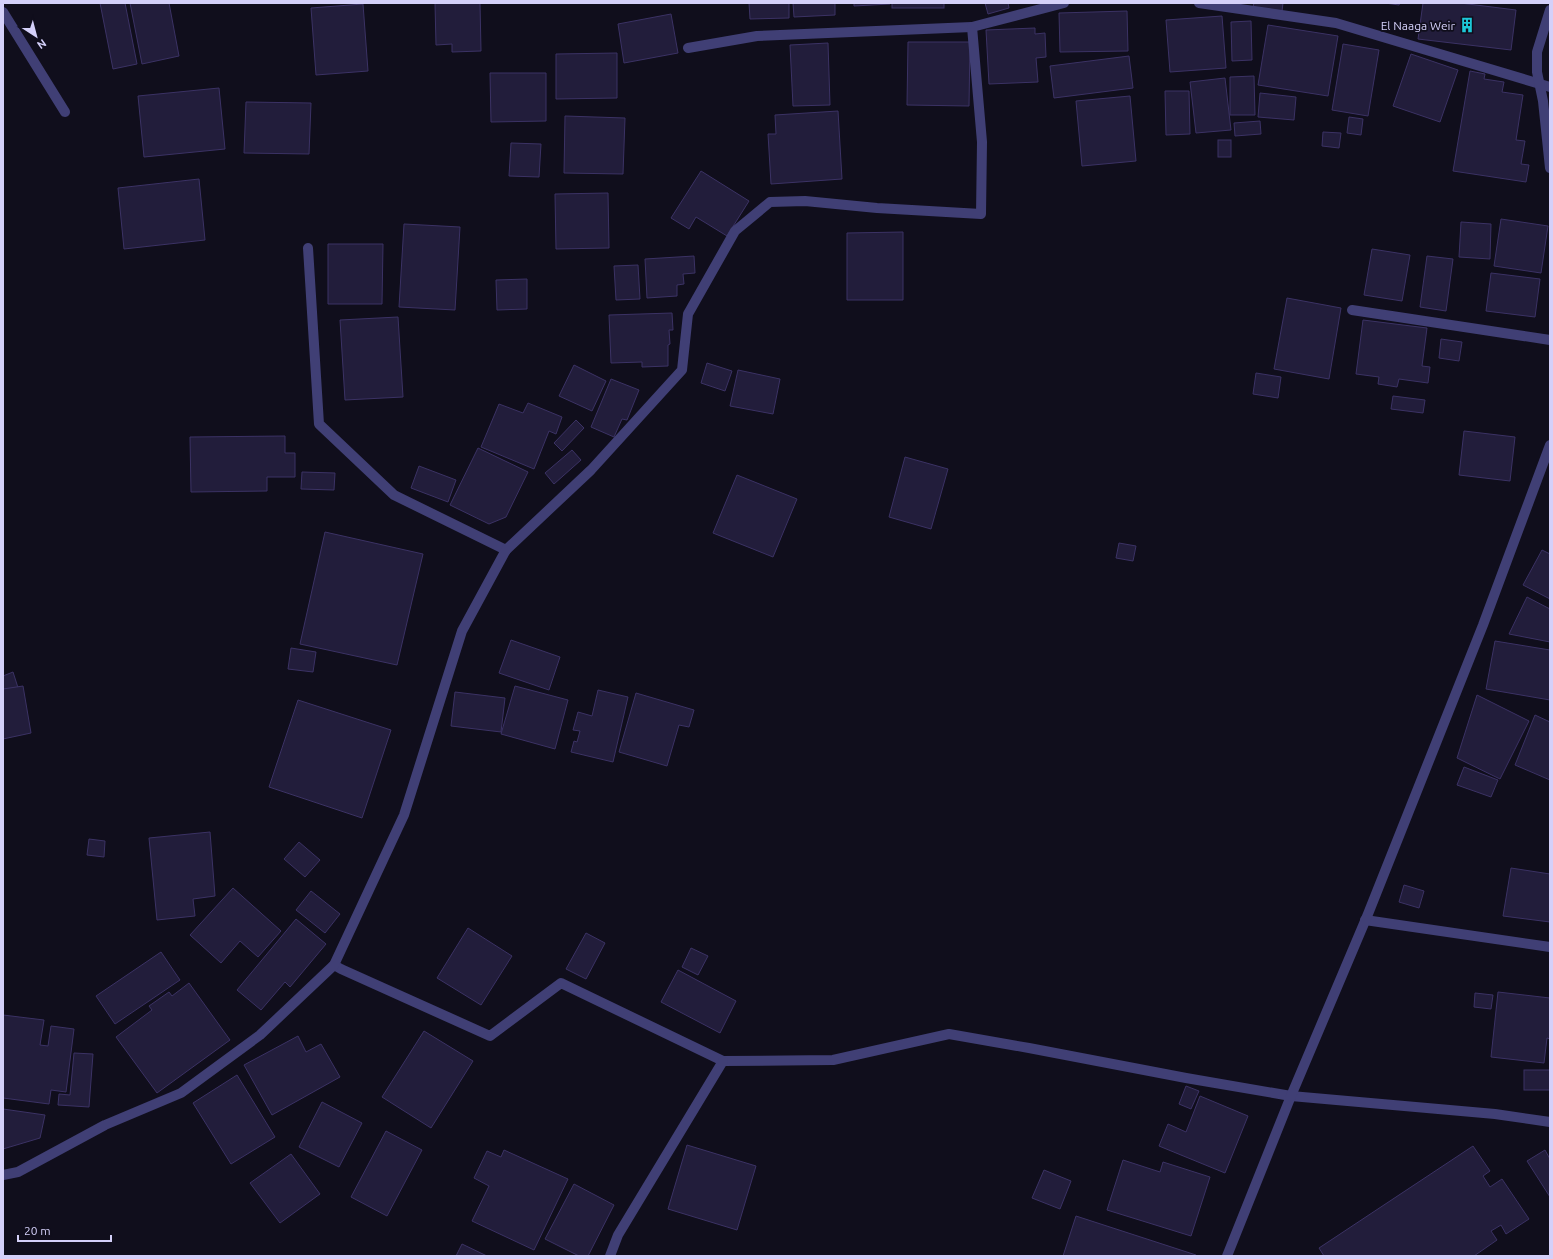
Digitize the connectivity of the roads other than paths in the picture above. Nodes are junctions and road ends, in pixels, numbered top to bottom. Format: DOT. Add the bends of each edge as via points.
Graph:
graph roads {
  1 [pos="1064,3"];
  2 [pos="1201,3"];
  3 [pos="1550,10"];
  4 [pos="3,12"];
  5 [pos="972,27"];
  6 [pos="688,48"];
  7 [pos="1545,86"];
  8 [pos="65,112"];
  9 [pos="1550,168"];
  10 [pos="308,248"];
  11 [pos="1352,310"];
  12 [pos="1550,340"];
  13 [pos="1550,445"];
  14 [pos="506,550"];
  15 [pos="1365,920"];
  16 [pos="1550,947"];
  17 [pos="334,965"];
  18 [pos="723,1061"];
  19 [pos="1291,1096"];
  20 [pos="1550,1122"];
  21 [pos="3,1175"];
  22 [pos="610,1256"];
  23 [pos="1227,1256"];
  1 -- 5 [label="street"];
  2 -- 7 [label="street" via="1336,23"];
  3 -- 7 [label="street" via="1537,52 1538,72"];
  4 -- 8 [label="street"];
  5 -- 6 [label="street" via="757,36"];
  5 -- 14 [label="street" via="982,142 981,214 805,201 770,202 735,231 688,314 682,370 591,470"];
  7 -- 9 [label="street"];
  10 -- 14 [label="street" via="319,424 394,495"];
  11 -- 12 [label="street"];
  13 -- 15 [label="street" via="1483,625"];
  14 -- 17 [label="street" via="462,631 404,815"];
  15 -- 16 [label="street"];
  15 -- 19 [label="street"];
  17 -- 18 [label="street" via="490,1036 561,983"];
  17 -- 21 [label="street" via="260,1036 181,1093 105,1125 18,1172"];
  18 -- 19 [label="street" via="833,1060 949,1034"];
  18 -- 22 [label="street" via="618,1236"];
  19 -- 20 [label="street" via="1495,1114"];
  19 -- 23 [label="street"];
}
